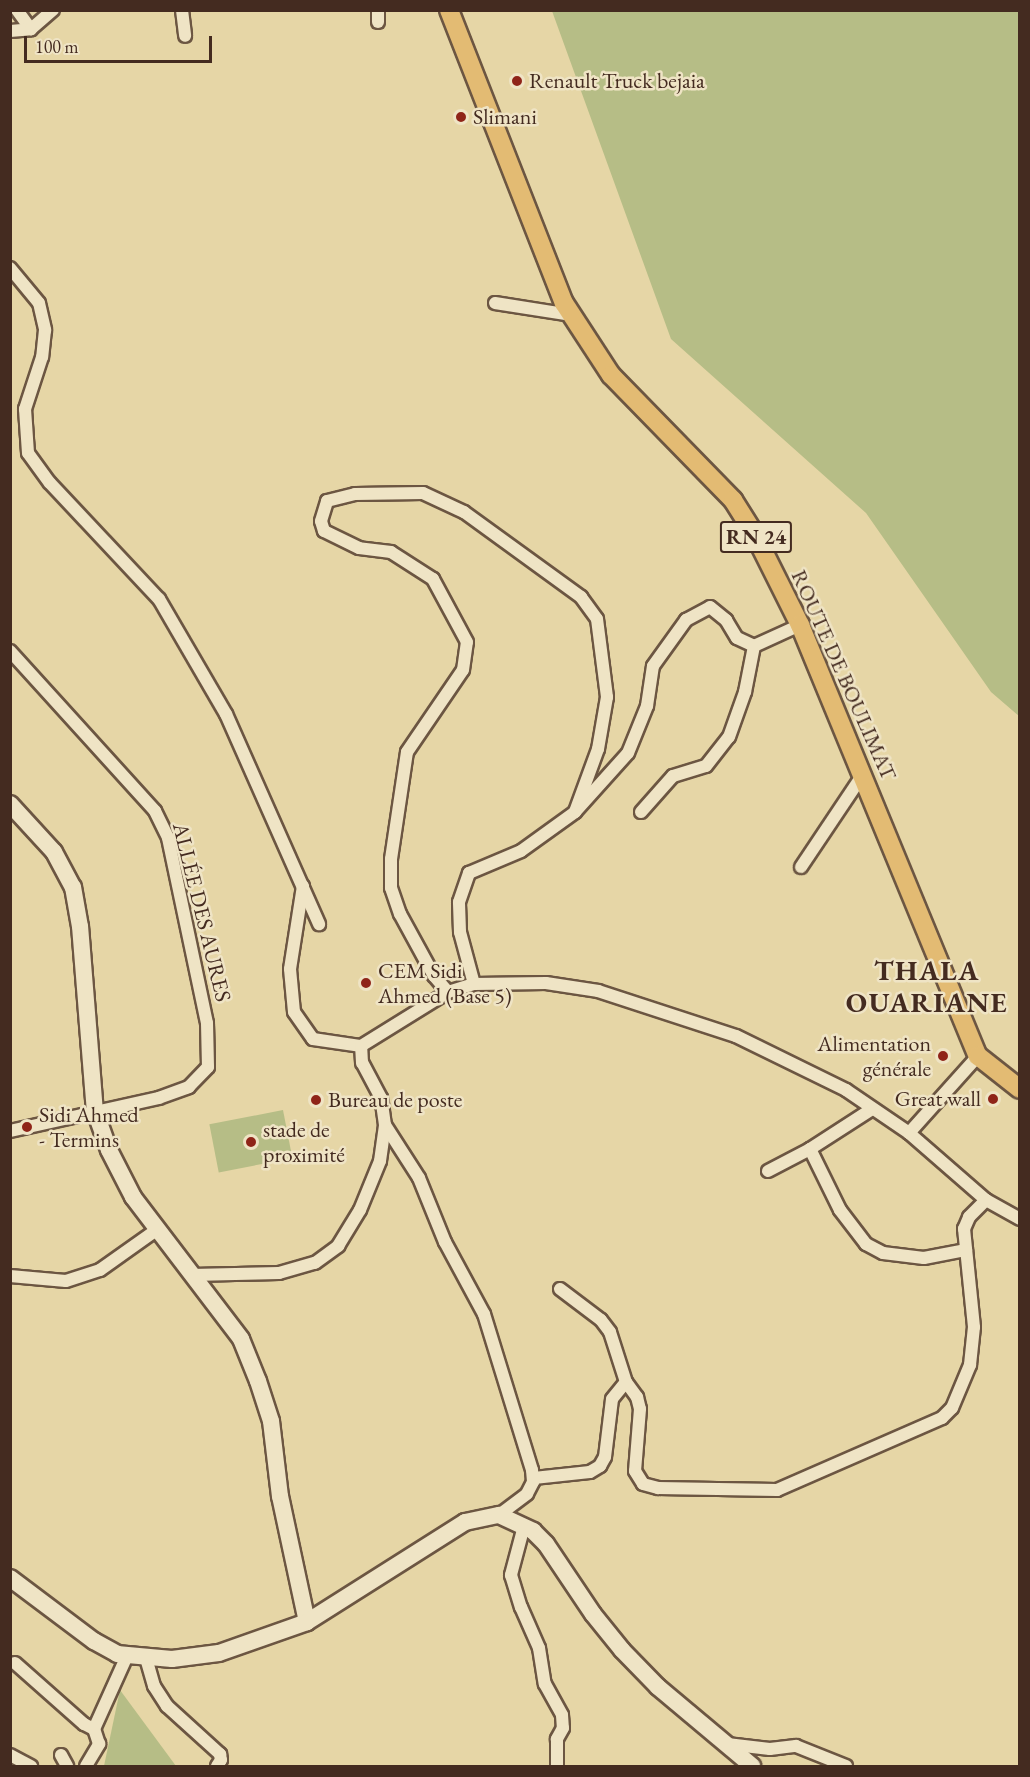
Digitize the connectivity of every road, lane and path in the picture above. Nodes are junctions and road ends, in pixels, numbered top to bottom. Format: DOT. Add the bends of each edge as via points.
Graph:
graph roads {
  1 [pos="16,10"];
  2 [pos="53,10"];
  3 [pos="182,10"];
  4 [pos="449,10"];
  5 [pos="31,29"];
  6 [pos="10,31"];
  7 [pos="184,36"];
  8 [pos="10,268"];
  9 [pos="495,303"];
  10 [pos="572,315"];
  11 [pos="801,625"];
  12 [pos="754,646"];
  13 [pos="14,655"];
  14 [pos="862,776"];
  15 [pos="10,804"];
  16 [pos="575,812"];
  17 [pos="641,812"];
  18 [pos="801,867"];
  19 [pos="303,886"];
  20 [pos="319,924"];
  21 [pos="474,984"];
  22 [pos="448,992"];
  23 [pos="361,1046"];
  24 [pos="978,1056"];
  25 [pos="1020,1089"];
  26 [pos="872,1108"];
  27 [pos="95,1111"];
  28 [pos="385,1125"];
  29 [pos="10,1131"];
  30 [pos="909,1133"];
  31 [pos="810,1149"];
  32 [pos="768,1171"];
  33 [pos="986,1200"];
  34 [pos="1020,1220"];
  35 [pos="158,1229"];
  36 [pos="966,1250"];
  37 [pos="192,1275"];
  38 [pos="10,1276"];
  39 [pos="560,1289"];
  40 [pos="626,1382"];
  41 [pos="534,1478"];
  42 [pos="499,1515"];
  43 [pos="524,1526"];
  44 [pos="10,1578"];
  45 [pos="307,1622"];
  46 [pos="127,1656"];
  47 [pos="146,1658"];
  48 [pos="15,1663"];
  49 [pos="94,1729"];
  50 [pos="725,1744"];
  51 [pos="10,1755"];
  52 [pos="61,1755"];
  53 [pos="31,1767"];
  54 [pos="67,1767"];
  55 [pos="86,1767"];
  56 [pos="217,1767"];
  57 [pos="557,1767"];
  58 [pos="752,1767"];
  59 [pos="846,1767"];
  1 -- 5 [label="street"];
  2 -- 5 [label="street"];
  3 -- 7 [label="street"];
  4 -- 10 [label="main road, ROUTE DE BOULIMAT / RN 24"];
  5 -- 6 [label="street"];
  8 -- 19 [label="street" via="39,303 45,330 42,357 25,409 28,453 50,483 159,599 226,714"];
  9 -- 10 [label="street"];
  10 -- 11 [label="main road, ROUTE DE BOULIMAT / RN 24" via="611,375 733,500"];
  11 -- 12 [label="street"];
  11 -- 14 [label="main road, ROUTE DE BOULIMAT / RN 24"];
  12 -- 16 [label="street" via="737,638 726,620 710,607 686,620 653,666 647,706 628,753"];
  12 -- 17 [label="street" via="745,692 729,737 706,766 673,776"];
  13 -- 27 [label="street, ALLÉE DES AURES" via="155,811 168,838 207,1023 208,1067 189,1087 159,1098"];
  14 -- 18 [label="street"];
  14 -- 24 [label="main road, ROUTE DE BOULIMAT / RN 24"];
  15 -- 27 [label="main road" via="54,852 73,887 80,926"];
  16 -- 21 [label="street" via="521,851 469,873 459,902 460,932"];
  16 -- 22 [label="street" via="598,748 607,697 597,619 581,597 464,512 423,493 355,494 327,501 321,521 324,531 359,548 391,552 432,579 467,642 463,670 407,752 391,859 391,888 400,914 434,975"];
  19 -- 20 [label="street"];
  19 -- 23 [label="street" via="290,969 294,1012 313,1039"];
  21 -- 22 [label="street"];
  21 -- 26 [label="street" via="546,983 598,991 736,1036 846,1090"];
  22 -- 23 [label="street"];
  23 -- 28 [label="street" via="362,1063 381,1098"];
  24 -- 25 [label="main road, ROUTE DE BOULIMAT / RN 24"];
  24 -- 30 [label="street"];
  26 -- 30 [label="street"];
  26 -- 31 [label="street"];
  27 -- 29 [label="street, ALLÉE DES AURES"];
  27 -- 35 [label="main road" via="108,1150 133,1197"];
  28 -- 37 [label="street" via="380,1161 360,1210 338,1246 315,1263 279,1273"];
  28 -- 41 [label="street" via="419,1178 445,1242 484,1314"];
  30 -- 33 [label="street"];
  31 -- 32 [label="street"];
  31 -- 36 [label="street" via="840,1210 866,1244 883,1253 924,1258"];
  33 -- 34 [label="street"];
  33 -- 36 [label="street" via="969,1217 964,1229"];
  35 -- 37 [label="main road"];
  35 -- 38 [label="street" via="100,1270 66,1281"];
  36 -- 40 [label="street" via="974,1327 970,1365 952,1408 942,1418 777,1490 658,1488 644,1484 635,1471 640,1409"];
  37 -- 45 [label="main road" via="241,1339 268,1411 280,1496"];
  39 -- 40 [label="street" via="601,1320 610,1332"];
  40 -- 41 [label="street" via="612,1399 606,1457 600,1466 590,1472"];
  41 -- 42 [label="street" via="527,1494"];
  42 -- 43 [label="main road"];
  42 -- 45 [label="main road" via="465,1522"];
  43 -- 50 [label="main road" via="546,1544 622,1650 658,1687"];
  43 -- 57 [label="street" via="511,1575 539,1648 545,1684 562,1715"];
  44 -- 46 [label="main road" via="94,1641"];
  45 -- 47 [label="main road" via="219,1653"];
  46 -- 47 [label="main road"];
  46 -- 49 [label="street"];
  47 -- 56 [label="street" via="154,1686 167,1706 220,1754"];
  48 -- 49 [label="street"];
  49 -- 55 [label="street" via="99,1744"];
  50 -- 58 [label="main road"];
  50 -- 59 [label="street" via="770,1749 796,1746"];
  51 -- 53 [label="street"];
  52 -- 54 [label="street"];
}
